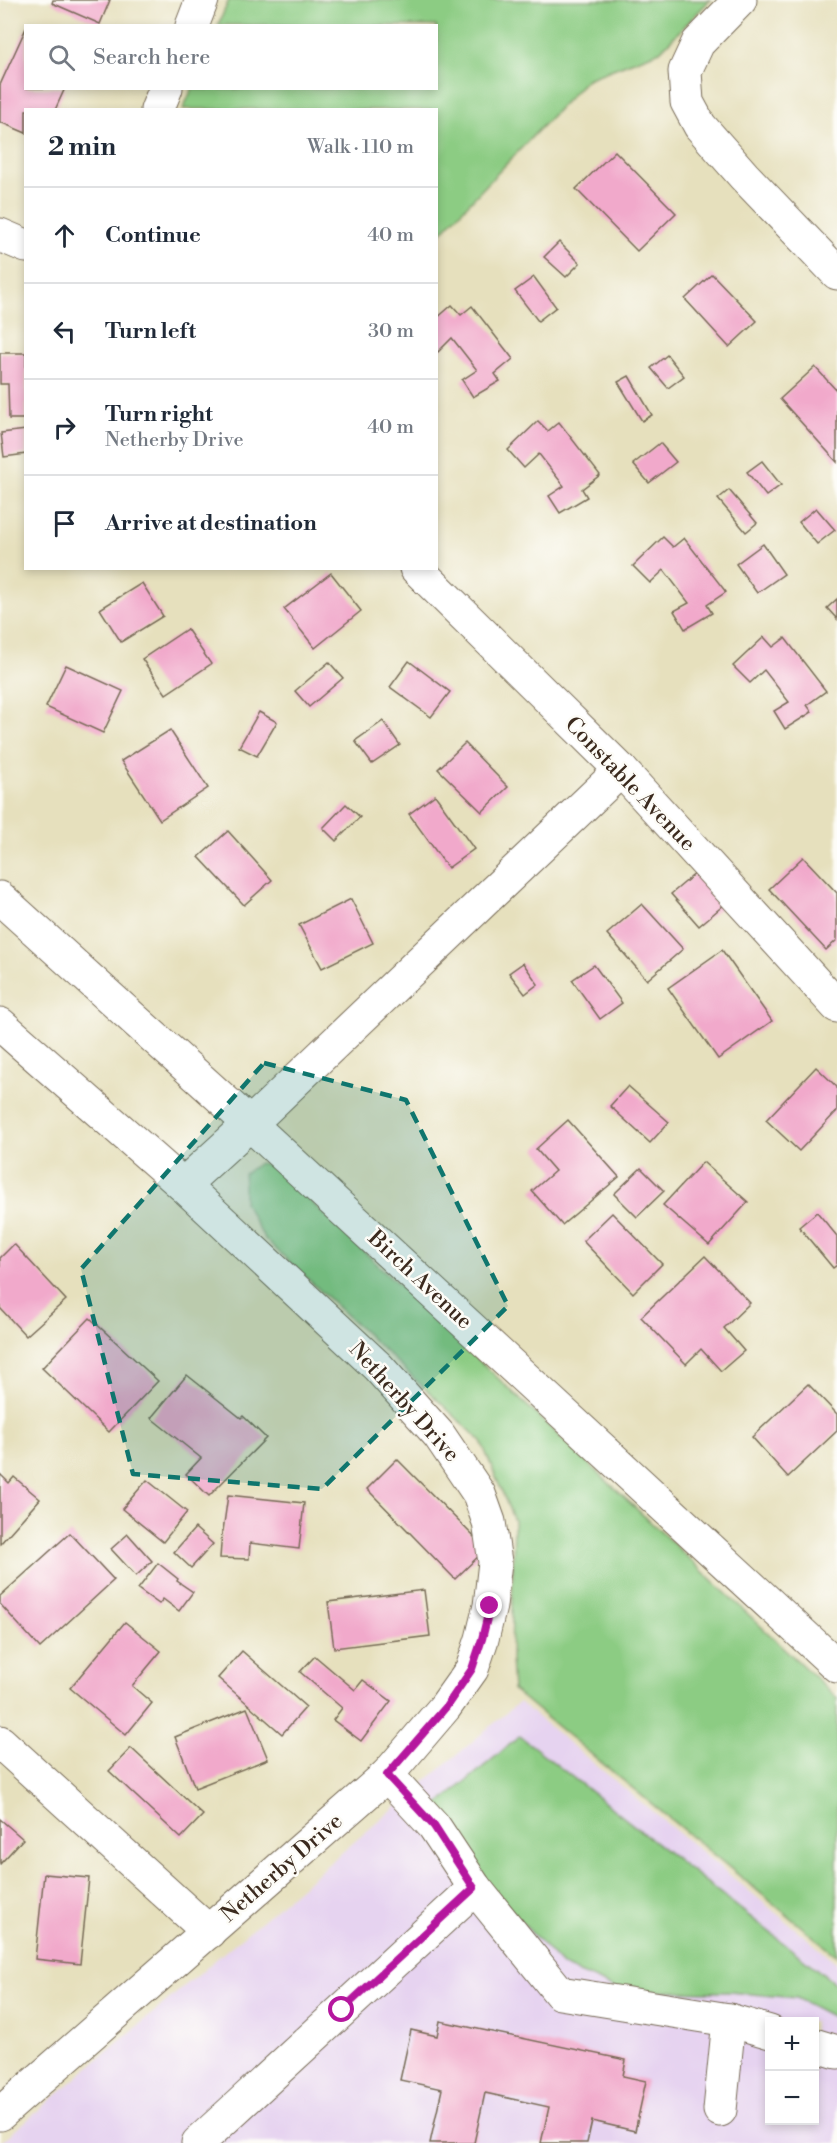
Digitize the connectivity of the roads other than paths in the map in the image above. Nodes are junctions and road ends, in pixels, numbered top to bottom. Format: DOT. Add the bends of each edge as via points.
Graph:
graph roads {
  1 [pos="202,0"];
  2 [pos="740,0"];
  3 [pos="193,24"];
  4 [pos="165,90"];
  5 [pos="158,108"];
  6 [pos="0,235"];
  7 [pos="24,245"];
  8 [pos="837,273"];
  9 [pos="418,570"];
  10 [pos="621,770"];
  11 [pos="0,898"];
  12 [pos="837,1006"];
  13 [pos="0,1023"];
  14 [pos="250,1124"];
  15 [pos="183,1185"];
  16 [pos="837,1666"];
  17 [pos="0,1742"];
  18 [pos="387,1775"];
  19 [pos="474,1888"];
  20 [pos="209,1932"];
  21 [pos="729,2020"];
  22 [pos="765,2031"];
  23 [pos="819,2047"];
  24 [pos="837,2052"];
  25 [pos="720,2110"];
  26 [pos="0,2114"];
  27 [pos="198,2143"];
  1 -- 3 [label="street"];
  2 -- 8 [label="street" via="698,44 685,72 687,102 700,126"];
  4 -- 5 [label="street"];
  6 -- 7 [label="street"];
  9 -- 10 [label="street, Constable Avenue"];
  10 -- 12 [label="street, Constable Avenue"];
  10 -- 14 [label="street"];
  11 -- 14 [label="street, Birch Avenue"];
  13 -- 15 [label="street, Netherby Drive"];
  14 -- 15 [label="street"];
  14 -- 16 [label="street, Birch Avenue"];
  15 -- 18 [label="street, Netherby Drive" via="378,1367 462,1467 479,1494 489,1522 495,1562 490,1606 472,1669 446,1707"];
  17 -- 20 [label="street"];
  18 -- 19 [label="street" via="434,1826"];
  18 -- 20 [label="street, Netherby Drive"];
  19 -- 21 [label="street" via="560,1993"];
  19 -- 27 [label="street"];
  20 -- 26 [label="street, Netherby Drive"];
  21 -- 22 [label="street"];
  21 -- 25 [label="street"];
  23 -- 24 [label="street"];
}
